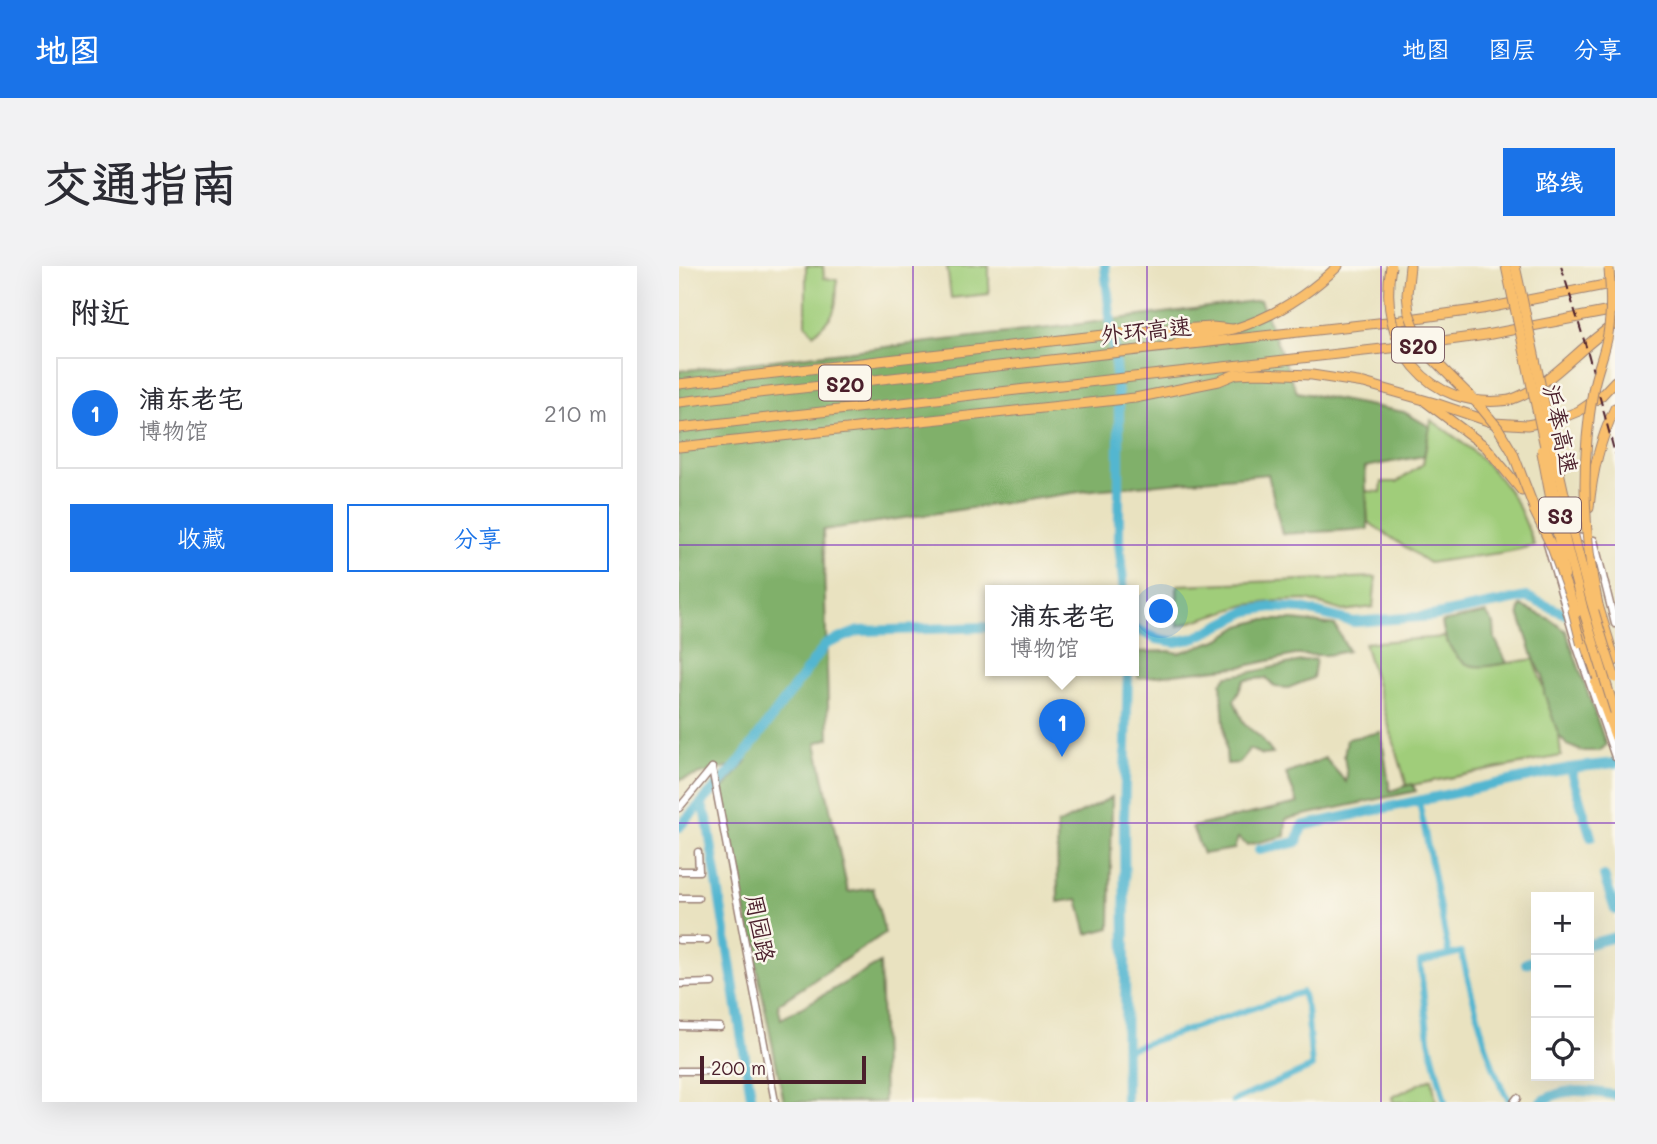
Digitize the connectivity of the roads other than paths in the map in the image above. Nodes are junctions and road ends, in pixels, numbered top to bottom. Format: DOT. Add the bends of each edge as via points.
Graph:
graph roads {
  1 [pos="1338,266"];
  2 [pos="1391,266"];
  3 [pos="1410,266"];
  4 [pos="1504,266"];
  5 [pos="1517,266"];
  6 [pos="1608,266"];
  7 [pos="1615,283"];
  8 [pos="1615,310"];
  9 [pos="1522,314"];
  10 [pos="1615,324"];
  11 [pos="1232,329"];
  12 [pos="1173,346"];
  13 [pos="1219,368"];
  14 [pos="1236,374"];
  15 [pos="1615,381"];
  16 [pos="679,384"];
  17 [pos="1424,401"];
  18 [pos="679,402"];
  19 [pos="1615,408"];
  20 [pos="679,428"];
  21 [pos="679,447"];
  22 [pos="1536,513"];
  23 [pos="1587,526"];
  24 [pos="1566,595"];
  25 [pos="1615,624"];
  26 [pos="1579,644"];
  27 [pos="1610,659"];
  28 [pos="1615,678"];
  29 [pos="1615,685"];
  30 [pos="1615,712"];
  31 [pos="1615,719"];
  32 [pos="1615,737"];
  33 [pos="1615,757"];
  34 [pos="679,808"];
  35 [pos="698,852"];
  36 [pos="679,871"];
  37 [pos="679,898"];
  38 [pos="698,898"];
  39 [pos="679,940"];
  40 [pos="707,940"];
  41 [pos="712,983"];
  42 [pos="679,984"];
  43 [pos="679,1026"];
  44 [pos="720,1027"];
  45 [pos="679,1071"];
  46 [pos="730,1071"];
  47 [pos="775,1102"];
  1 -- 11 [label="highway" via="1293,302"];
  2 -- 10 [label="highway, bridge" via="1388,294 1404,352 1430,382 1456,397 1510,400 1539,386"];
  3 -- 22 [label="highway, bridge" via="1406,294 1419,340 1498,428"];
  4 -- 9 [label="highway, bridge"];
  4 -- 24 [label="main road, bridge"];
  5 -- 9 [label="highway, bridge"];
  5 -- 27 [label="main road, bridge"];
  6 -- 23 [label="highway, bridge" via="1611,313 1588,427"];
  7 -- 12 [label="highway, 外环高速 / S20" via="1434,316"];
  8 -- 13 [label="highway, 外环高速 / S20" via="1438,342"];
  9 -- 28 [label="highway, 沪奉高速 / S3, bridge" via="1574,542"];
  9 -- 30 [label="highway, 沪奉高速 / S3, bridge" via="1566,544"];
  11 -- 12 [label="highway"];
  11 -- 16 [label="highway" via="1130,332"];
  12 -- 18 [label="highway, 外环高速 / S20"];
  13 -- 14 [label="highway"];
  13 -- 20 [label="highway, 外环高速 / S20"];
  14 -- 17 [label="highway" via="1341,379"];
  14 -- 21 [label="highway" via="1135,398"];
  15 -- 17 [label="highway" via="1579,411 1549,422 1513,425"];
  17 -- 22 [label="highway, bridge" via="1486,447"];
  19 -- 23 [label="highway, bridge" via="1595,466"];
  22 -- 24 [label="highway, bridge"];
  23 -- 27 [label="highway, bridge" via="1590,565"];
  24 -- 25 [label="street" via="1547,544 1570,536 1594,540"];
  24 -- 26 [label="main road, bridge"];
  24 -- 31 [label="highway, bridge"];
  26 -- 32 [label="main road"];
  26 -- 33 [label="street"];
  27 -- 29 [label="main road"];
  34 -- 47 [label="street, 周园路" via="710,770"];
  35 -- 36 [label="street" via="699,871"];
  37 -- 38 [label="street"];
  39 -- 40 [label="street"];
  41 -- 42 [label="street"];
  43 -- 44 [label="street"];
  45 -- 46 [label="street"];
}
